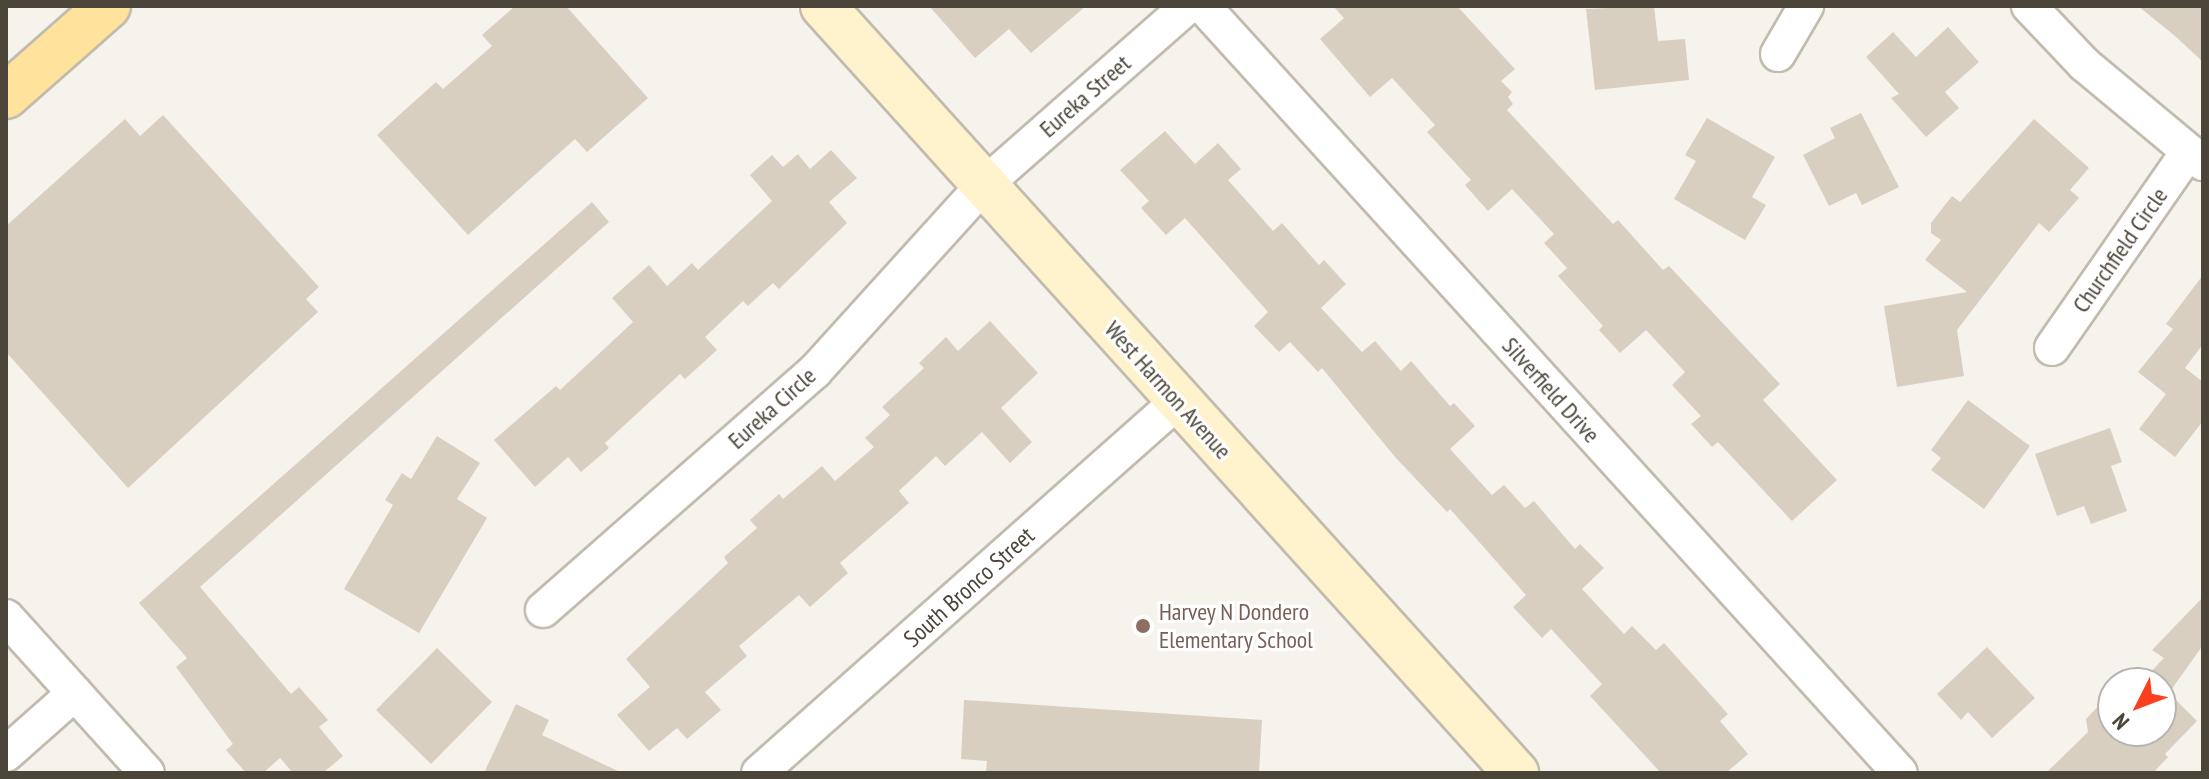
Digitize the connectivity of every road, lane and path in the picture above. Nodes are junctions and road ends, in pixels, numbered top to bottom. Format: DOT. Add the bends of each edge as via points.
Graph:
graph roads {
  1 [pos="108,6"];
  2 [pos="823,6"];
  3 [pos="1188,6"];
  4 [pos="1203,6"];
  5 [pos="1806,6"];
  6 [pos="2029,6"];
  7 [pos="1778,54"];
  8 [pos="6,96"];
  9 [pos="2195,158"];
  10 [pos="983,186"];
  11 [pos="2052,348"];
  12 [pos="1178,401"];
  13 [pos="543,610"];
  14 [pos="6,617"];
  15 [pos="75,693"];
  16 [pos="6,754"];
  17 [pos="147,773"];
  18 [pos="759,773"];
  19 [pos="1516,773"];
  20 [pos="1900,773"];
  1 -- 8 [label="main road"];
  2 -- 10 [label="main road, West Harmon Avenue"];
  3 -- 10 [label="street, Eureka Street"];
  4 -- 20 [label="street, Silverfield Drive"];
  5 -- 7 [label="street"];
  6 -- 9 [label="street" via="2084,64"];
  9 -- 11 [label="street, Churchfield Circle"];
  10 -- 12 [label="main road, West Harmon Avenue"];
  10 -- 13 [label="street, Eureka Circle" via="815,371"];
  12 -- 18 [label="street, South Bronco Street"];
  12 -- 19 [label="main road, West Harmon Avenue"];
  14 -- 15 [label="street"];
  15 -- 16 [label="street"];
  15 -- 17 [label="street"];
}
